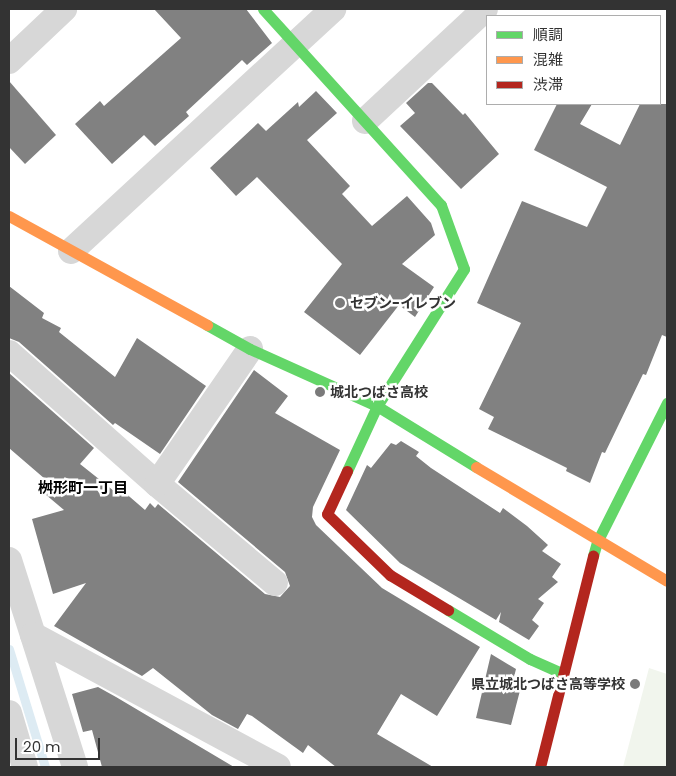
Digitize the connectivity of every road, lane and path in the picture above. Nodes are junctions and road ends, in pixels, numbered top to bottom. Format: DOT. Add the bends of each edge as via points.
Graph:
graph roads {
  1 [pos="64,9"];
  2 [pos="263,9"];
  3 [pos="333,9"];
  4 [pos="484,9"];
  5 [pos="295,43"];
  6 [pos="9,61"];
  7 [pos="365,121"];
  8 [pos="9,216"];
  9 [pos="70,250"];
  10 [pos="250,349"];
  11 [pos="9,353"];
  12 [pos="667,403"];
  13 [pos="377,406"];
  14 [pos="156,484"];
  15 [pos="597,542"];
  16 [pos="9,560"];
  17 [pos="667,581"];
  18 [pos="275,583"];
  19 [pos="33,635"];
  20 [pos="563,674"];
  21 [pos="9,713"];
  22 [pos="25,767"];
  23 [pos="75,767"];
  24 [pos="278,767"];
  25 [pos="540,767"];
  1 -- 6 [label="street"];
  2 -- 5 [label="street"];
  3 -- 5 [label="street"];
  4 -- 7 [label="street"];
  5 -- 7 [label="street"];
  5 -- 9 [label="street"];
  7 -- 13 [label="street" via="441,205 464,269"];
  8 -- 9 [label="street"];
  9 -- 10 [label="street"];
  10 -- 13 [label="street"];
  10 -- 14 [label="street"];
  11 -- 14 [label="street"];
  12 -- 15 [label="street"];
  13 -- 15 [label="street"];
  13 -- 20 [label="street" via="327,514 390,575 530,659"];
  14 -- 18 [label="street"];
  15 -- 17 [label="street"];
  15 -- 20 [label="street"];
  16 -- 19 [label="street"];
  19 -- 23 [label="street"];
  19 -- 24 [label="street"];
  20 -- 25 [label="street"];
  21 -- 22 [label="street"];
}
